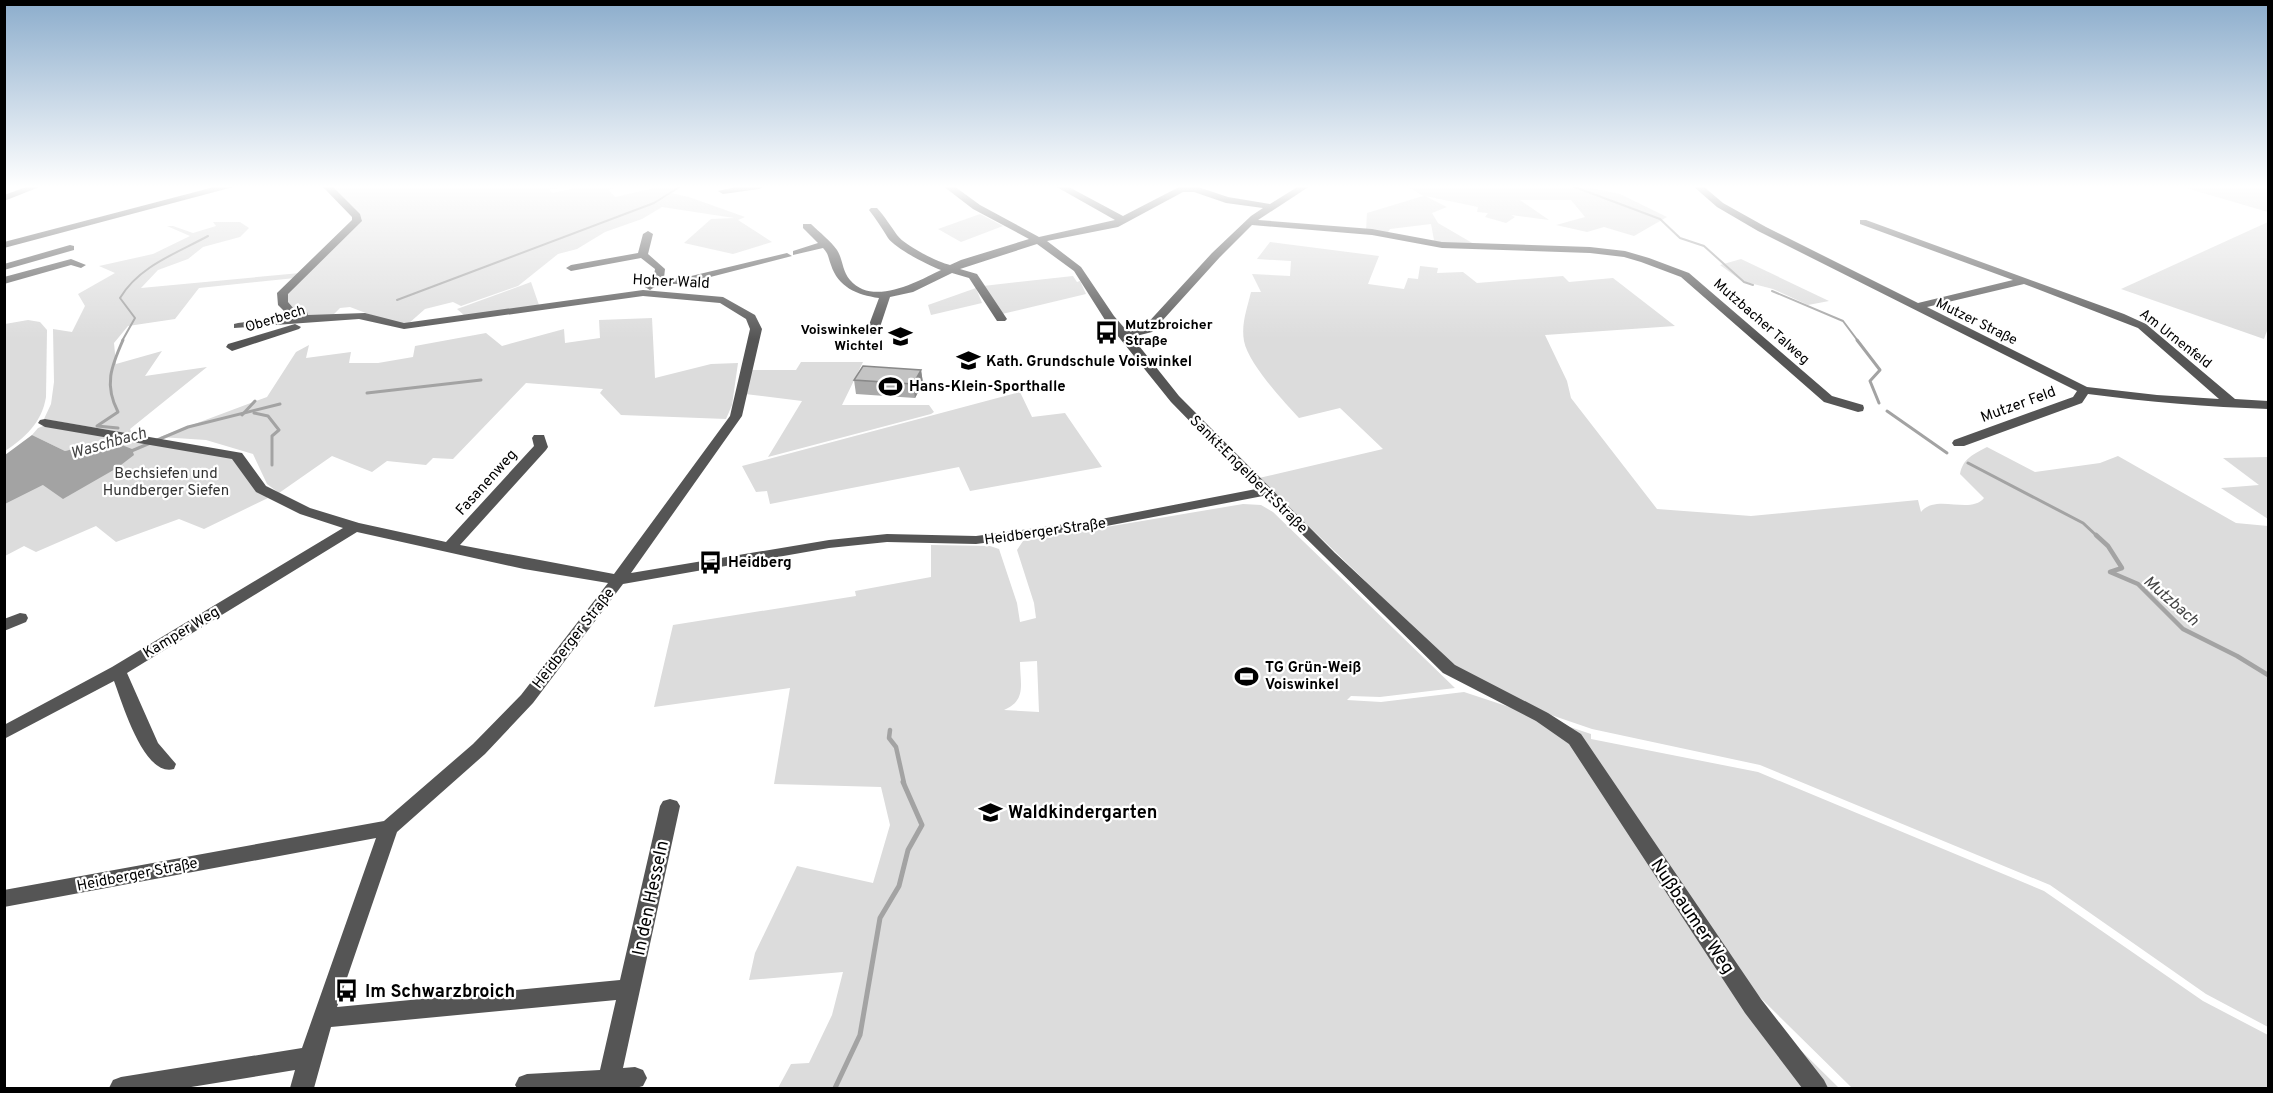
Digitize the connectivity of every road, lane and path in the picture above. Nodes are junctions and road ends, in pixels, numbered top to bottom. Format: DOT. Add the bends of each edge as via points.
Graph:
graph roads {
  1 [pos="34,237"];
  2 [pos="341,237"];
  3 [pos="647,237"];
  4 [pos="819,237"];
  5 [pos="892,237"];
  6 [pos="1032,237"];
  7 [pos="1055,237"];
  8 [pos="1235,237"];
  9 [pos="1399,237"];
  10 [pos="1778,237"];
  11 [pos="1904,237"];
  12 [pos="1038,240"];
  13 [pos="826,244"];
  14 [pos="4,245"];
  15 [pos="70,248"];
  16 [pos="643,255"];
  17 [pos="81,265"];
  18 [pos="4,267"];
  19 [pos="571,268"];
  20 [pos="950,268"];
  21 [pos="4,281"];
  22 [pos="656,281"];
  23 [pos="2025,281"];
  24 [pos="643,293"];
  25 [pos="885,295"];
  26 [pos="1914,307"];
  27 [pos="327,318"];
  28 [pos="299,319"];
  29 [pos="1001,319"];
  30 [pos="389,325"];
  31 [pos="238,326"];
  32 [pos="872,333"];
  33 [pos="1124,335"];
  34 [pos="232,347"];
  35 [pos="2084,390"];
  36 [pos="2234,405"];
  37 [pos="2268,405"];
  38 [pos="1858,408"];
  39 [pos="45,423"];
  40 [pos="539,438"];
  41 [pos="1959,443"];
  42 [pos="1266,491"];
  43 [pos="355,527"];
  44 [pos="450,547"];
  45 [pos="618,580"];
  46 [pos="20,618"];
  47 [pos="4,626"];
  48 [pos="118,671"];
  49 [pos="4,733"];
  50 [pos="1575,740"];
  51 [pos="167,764"];
  52 [pos="670,806"];
  53 [pos="389,828"];
  54 [pos="4,899"];
  55 [pos="631,989"];
  56 [pos="322,1018"];
  57 [pos="312,1057"];
  58 [pos="635,1078"];
  59 [pos="609,1081"];
  60 [pos="527,1085"];
  61 [pos="121,1089"];
  62 [pos="302,1089"];
  63 [pos="1816,1089"];
  1 -- 14 [label="street"];
  2 -- 28 [label="street, Oberbech" via="284,293 282,303 290,311 303,314"];
  3 -- 16 [label="street"];
  4 -- 13 [label="street"];
  5 -- 20 [label="street" via="934,264"];
  6 -- 12 [label="street, Sankt-Engelbert-Straße"];
  7 -- 12 [label="street"];
  8 -- 33 [label="street" via="1148,330"];
  9 -- 38 [label="street, Mutzbacher Talweg" via="1442,245 1590,250 1645,260 1685,275 1827,399"];
  10 -- 26 [label="street, Mutzer Straße"];
  11 -- 23 [label="street, Am Urnenfeld"];
  12 -- 20 [label="street"];
  12 -- 33 [label="street, Sankt-Engelbert-Straße" via="1070,262"];
  13 -- 22 [label="street" via="683,281"];
  13 -- 25 [label="street" via="847,284 865,293"];
  15 -- 18 [label="street"];
  16 -- 19 [label="street"];
  16 -- 22 [label="street" via="660,267 661,275"];
  17 -- 21 [label="street" via="71,262"];
  20 -- 25 [label="street" via="909,290"];
  20 -- 29 [label="street" via="973,276"];
  22 -- 24 [label="street"];
  23 -- 26 [label="street"];
  23 -- 36 [label="street, Am Urnenfeld" via="2142,326"];
  24 -- 30 [label="street, Hoher Wald"];
  24 -- 45 [label="street, Hoher Wald" via="723,300 751,317 756,329 736,416"];
  25 -- 32 [label="street"];
  26 -- 35 [label="street, Mutzer Straße"];
  27 -- 28 [label="street, Oberbech"];
  27 -- 30 [label="street, Oberbech" via="361,316"];
  27 -- 34 [label="street, Oberbech"];
  28 -- 31 [label="street, Oberbech"];
  33 -- 42 [label="street, Sankt-Engelbert-Straße" via="1175,399"];
  35 -- 36 [label="street, Mutzer Straße"];
  35 -- 41 [label="street, Mutzer Feld" via="2078,400"];
  36 -- 37 [label="street, Mutzer Straße"];
  39 -- 43 [label="street" via="237,456 261,489 305,511"];
  40 -- 44 [label="street, Fasanenweg" via="541,447"];
  42 -- 45 [label="street, Heidberger Straße" via="1096,524 976,540 887,538 829,544"];
  42 -- 50 [label="street, Sankt-Engelbert-Straße" via="1449,669 1542,717"];
  43 -- 44 [label="street"];
  43 -- 48 [label="street, Kamper Weg"];
  44 -- 45 [label="street"];
  45 -- 53 [label="street, Heidberger Straße" via="527,699 481,747"];
  46 -- 47 [label="street"];
  48 -- 49 [label="street, Kamper Weg"];
  48 -- 51 [label="street" via="150,747"];
  50 -- 63 [label="street, Nußbaumer Weg" via="1753,1006"];
  52 -- 55 [label="street, In den Hesseln"];
  53 -- 54 [label="street, Heidberger Straße"];
  53 -- 56 [label="street"];
  55 -- 56 [label="street"];
  55 -- 59 [label="street, In den Hesseln"];
  56 -- 57 [label="street"];
  57 -- 61 [label="street"];
  57 -- 62 [label="street"];
  58 -- 59 [label="street"];
  59 -- 60 [label="street"];
}
